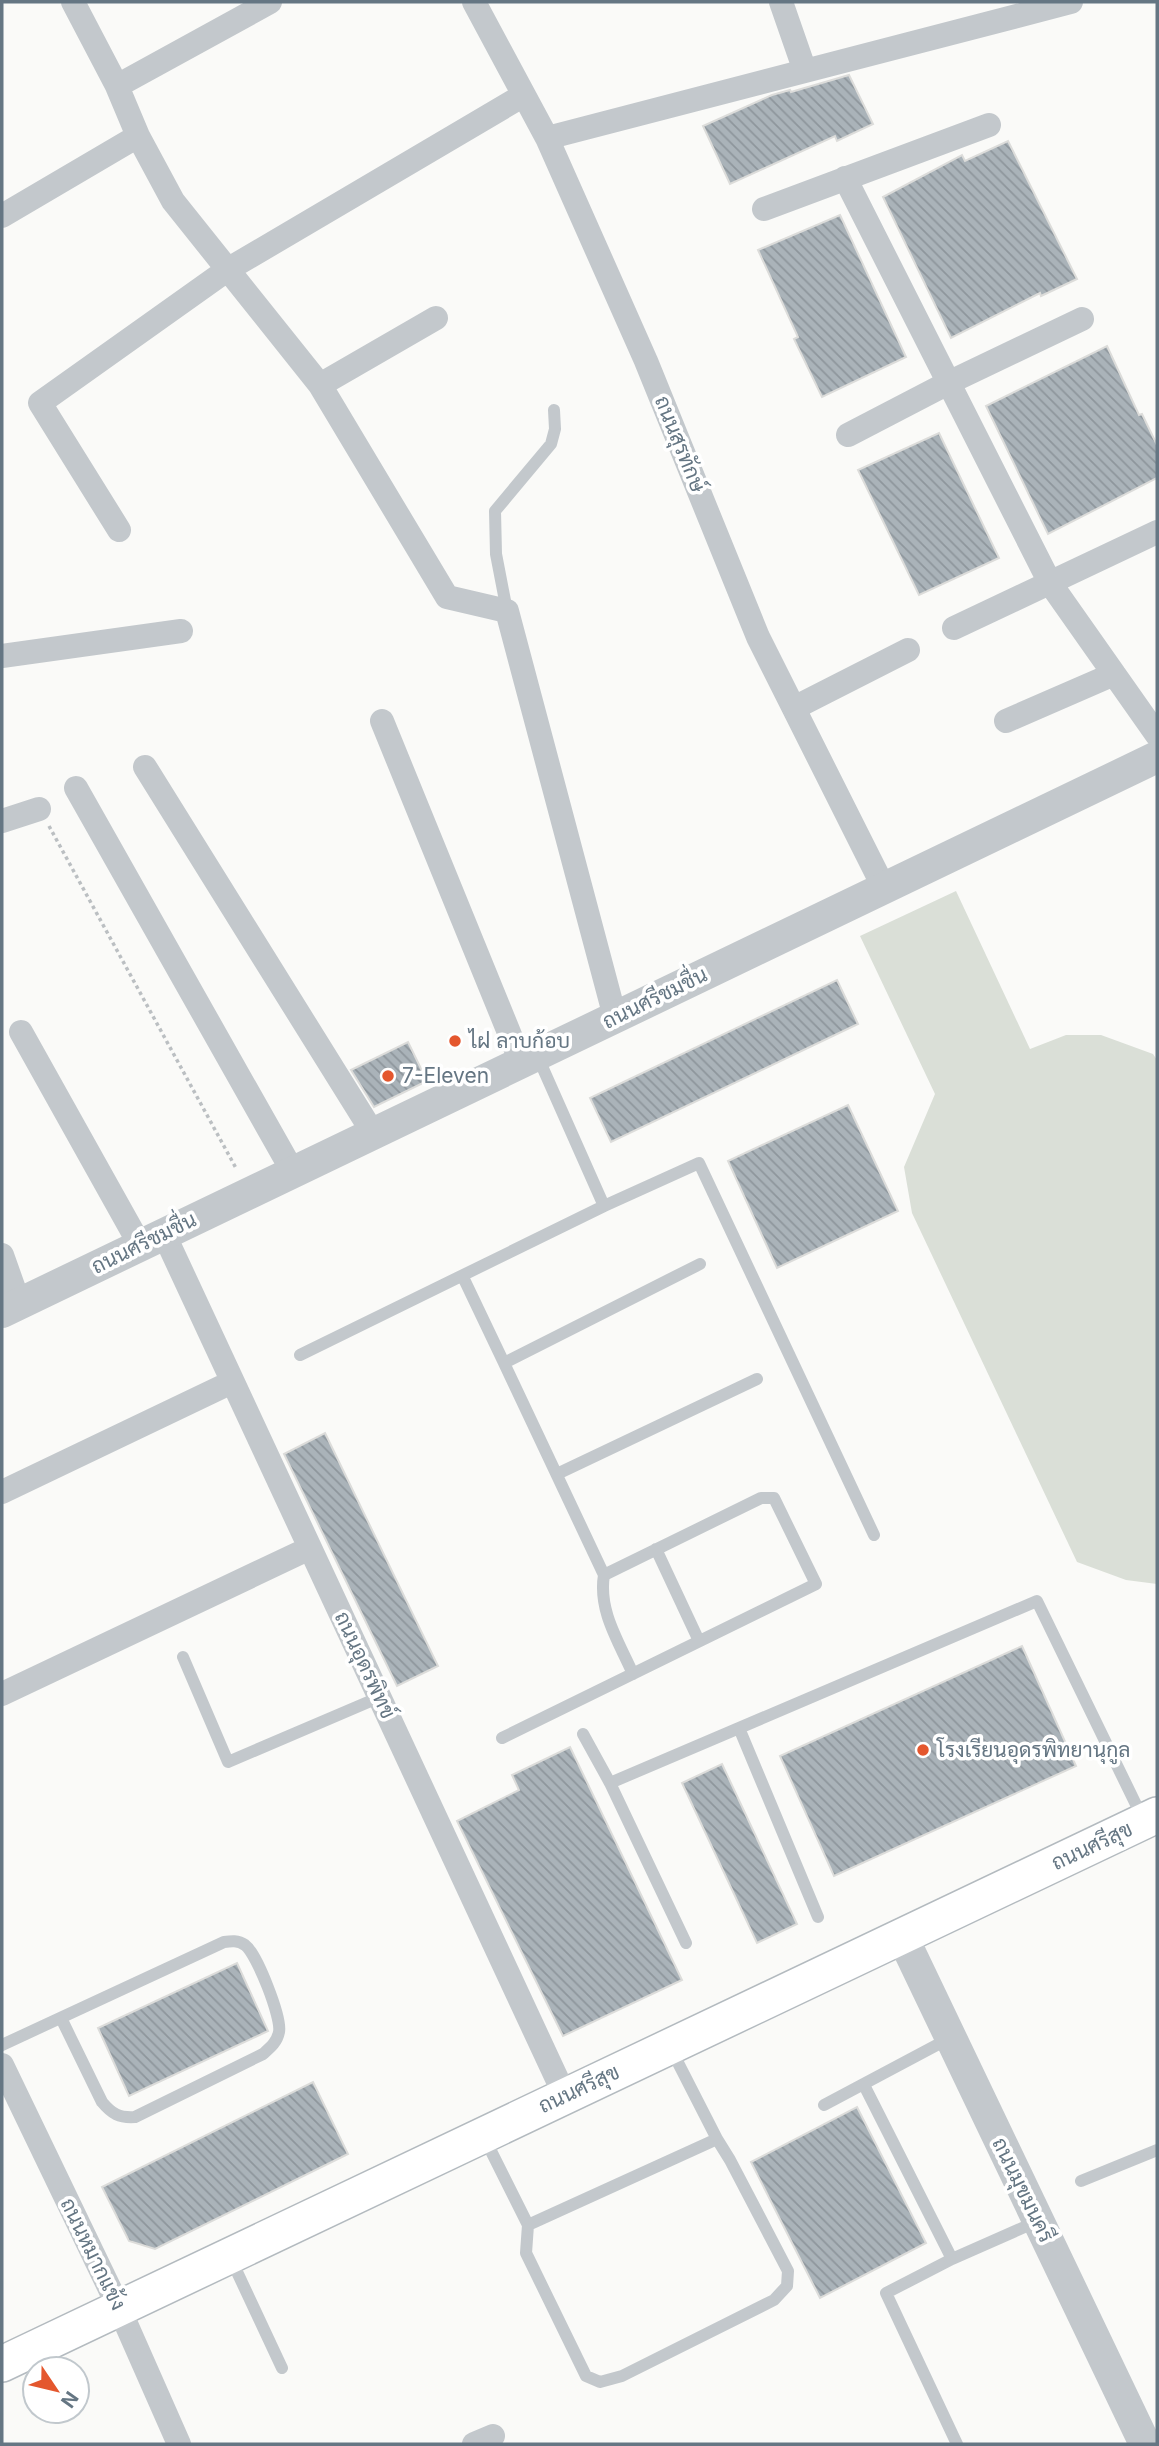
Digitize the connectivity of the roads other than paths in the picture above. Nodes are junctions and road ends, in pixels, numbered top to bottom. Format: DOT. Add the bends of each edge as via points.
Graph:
graph roads {
  1 [pos="73,2"];
  2 [pos="270,2"];
  3 [pos="474,2"];
  4 [pos="781,2"];
  5 [pos="1071,2"];
  6 [pos="805,71"];
  7 [pos="117,86"];
  8 [pos="524,95"];
  9 [pos="989,125"];
  10 [pos="138,136"];
  11 [pos="547,138"];
  12 [pos="845,178"];
  13 [pos="764,209"];
  14 [pos="2,216"];
  15 [pos="227,270"];
  16 [pos="436,318"];
  17 [pos="1082,319"];
  18 [pos="948,383"];
  19 [pos="320,385"];
  20 [pos="554,410"];
  21 [pos="848,435"];
  22 [pos="119,530"];
  23 [pos="1157,532"];
  24 [pos="1050,583"];
  25 [pos="507,611"];
  26 [pos="954,628"];
  27 [pos="181,631"];
  28 [pos="908,650"];
  29 [pos="2,656"];
  30 [pos="1114,674"];
  31 [pos="794,708"];
  32 [pos="383,721"];
  33 [pos="1006,722"];
  34 [pos="1157,735"];
  35 [pos="1157,757"];
  36 [pos="145,767"];
  37 [pos="76,788"];
  38 [pos="39,808"];
  39 [pos="2,821"];
  40 [pos="884,888"];
  41 [pos="615,1017"];
  42 [pos="21,1032"];
  43 [pos="529,1058"];
  44 [pos="373,1133"];
  45 [pos="293,1172"];
  46 [pos="604,1206"];
  47 [pos="152,1239"];
  48 [pos="2,1255"];
  49 [pos="700,1264"];
  50 [pos="463,1277"];
  51 [pos="10,1308"];
  52 [pos="300,1355"];
  53 [pos="505,1363"];
  54 [pos="757,1379"];
  55 [pos="232,1382"];
  56 [pos="557,1474"];
  57 [pos="2,1492"];
  58 [pos="874,1535"];
  59 [pos="310,1548"];
  60 [pos="656,1549"];
  61 [pos="604,1575"];
  62 [pos="699,1642"];
  63 [pos="183,1657"];
  64 [pos="633,1674"];
  65 [pos="2,1694"];
  66 [pos="380,1697"];
  67 [pos="739,1728"];
  68 [pos="583,1734"];
  69 [pos="502,1738"];
  70 [pos="610,1783"];
  71 [pos="1151,1818"];
  72 [pos="818,1917"];
  73 [pos="902,1936"];
  74 [pos="686,1943"];
  75 [pos="61,2018"];
  76 [pos="950,2038"];
  77 [pos="2,2045"];
  78 [pos="670,2046"];
  79 [pos="2,2065"];
  80 [pos="864,2085"];
  81 [pos="565,2096"];
  82 [pos="824,2105"];
  83 [pos="483,2135"];
  84 [pos="717,2139"];
  85 [pos="1157,2150"];
  86 [pos="1081,2180"];
  87 [pos="1038,2221"];
  88 [pos="528,2225"];
  89 [pos="229,2255"];
  90 [pos="952,2259"];
  91 [pos="119,2308"];
  92 [pos="2,2364"];
  93 [pos="282,2368"];
  94 [pos="180,2444"];
  95 [pos="957,2444"];
  96 [pos="1145,2444"];
  1 -- 7 [label="street"];
  2 -- 7 [label="street"];
  3 -- 8 [label="street, ถนนสุรทักษ์"];
  4 -- 6 [label="street"];
  5 -- 6 [label="street"];
  6 -- 11 [label="street"];
  7 -- 10 [label="street"];
  8 -- 11 [label="street, ถนนสุรทักษ์"];
  8 -- 15 [label="street"];
  9 -- 12 [label="street"];
  10 -- 14 [label="street"];
  10 -- 15 [label="street" via="173,201"];
  11 -- 31 [label="street, ถนนสุรทักษ์" via="646,361 758,637"];
  12 -- 13 [label="street"];
  12 -- 18 [label="street"];
  15 -- 19 [label="street"];
  15 -- 22 [label="street" via="40,403"];
  16 -- 19 [label="street"];
  17 -- 18 [label="street"];
  18 -- 21 [label="street"];
  18 -- 24 [label="street"];
  19 -- 25 [label="street" via="447,597"];
  20 -- 25 [label="lane" via="551,444 495,510 496,554"];
  23 -- 24 [label="street"];
  24 -- 26 [label="street"];
  24 -- 30 [label="street"];
  25 -- 41 [label="street"];
  27 -- 29 [label="street"];
  28 -- 31 [label="street"];
  30 -- 33 [label="street"];
  30 -- 34 [label="street"];
  31 -- 40 [label="street, ถนนสุรทักษ์"];
  32 -- 43 [label="street"];
  35 -- 40 [label="street, ถนนศรีชมชื่น"];
  36 -- 44 [label="street"];
  37 -- 45 [label="street"];
  38 -- 39 [label="street"];
  40 -- 41 [label="street, ถนนศรีชมชื่น"];
  41 -- 43 [label="street, ถนนศรีชมชื่น"];
  42 -- 47 [label="street, ถนนอุดรพิทข์"];
  43 -- 44 [label="street, ถนนศรีชมชื่น"];
  43 -- 46 [label="lane"];
  44 -- 45 [label="street, ถนนศรีชมชื่น"];
  45 -- 47 [label="street, ถนนศรีชมชื่น"];
  46 -- 50 [label="lane"];
  46 -- 58 [label="lane" via="699,1163"];
  47 -- 51 [label="street, ถนนศรีชมชื่น"];
  47 -- 55 [label="street, ถนนอุดรพิทข์"];
  48 -- 51 [label="street"];
  49 -- 53 [label="lane"];
  50 -- 52 [label="lane"];
  50 -- 53 [label="lane"];
  53 -- 56 [label="lane"];
  54 -- 56 [label="lane"];
  55 -- 57 [label="street"];
  55 -- 59 [label="street, ถนนอุดรพิทข์"];
  56 -- 61 [label="lane"];
  59 -- 65 [label="street"];
  59 -- 66 [label="street, ถนนอุดรพิทข์"];
  60 -- 61 [label="lane"];
  60 -- 62 [label="lane"];
  60 -- 62 [label="lane" via="761,1498 774,1498 816,1584"];
  61 -- 64 [label="lane" via="601,1592 606,1614"];
  62 -- 64 [label="lane"];
  63 -- 66 [label="lane" via="228,1762"];
  64 -- 69 [label="lane"];
  66 -- 81 [label="street, ถนนอุดรพิทข์"];
  67 -- 70 [label="lane"];
  67 -- 71 [label="lane" via="1037,1601"];
  67 -- 72 [label="lane"];
  68 -- 70 [label="lane"];
  70 -- 74 [label="lane"];
  71 -- 73 [label="main road, ถนนศรีสุข"];
  73 -- 76 [label="street, ถนนมุขมนครี"];
  73 -- 78 [label="main road, ถนนศรีสุข"];
  75 -- 75 [label="lane" via="224,1942 236,1941 253,1956 279,2016 280,2030 275,2044 263,2054 135,2117 121,2118 102,2102"];
  75 -- 77 [label="lane"];
  76 -- 80 [label="lane"];
  76 -- 87 [label="street, ถนนมุขมนครี"];
  78 -- 81 [label="main road, ถนนศรีสุข"];
  78 -- 84 [label="lane"];
  79 -- 91 [label="street, ถนนหมากแข้ง"];
  80 -- 82 [label="lane"];
  80 -- 90 [label="lane"];
  81 -- 83 [label="main road, ถนนศรีสุข"];
  83 -- 88 [label="lane"];
  83 -- 89 [label="main road, ถนนศรีสุข"];
  84 -- 88 [label="lane"];
  84 -- 88 [label="lane" via="788,2271 787,2286 774,2300 622,2376 600,2382 586,2376 526,2253"];
  85 -- 86 [label="lane"];
  87 -- 90 [label="lane"];
  87 -- 96 [label="street, ถนนมุขมนครี"];
  89 -- 91 [label="main road, ถนนศรีสุข"];
  89 -- 93 [label="lane"];
  90 -- 95 [label="lane" via="886,2293"];
  91 -- 92 [label="main road, ถนนศรีสุข"];
  91 -- 94 [label="street, ถนนหมากแข้ง"];
}
